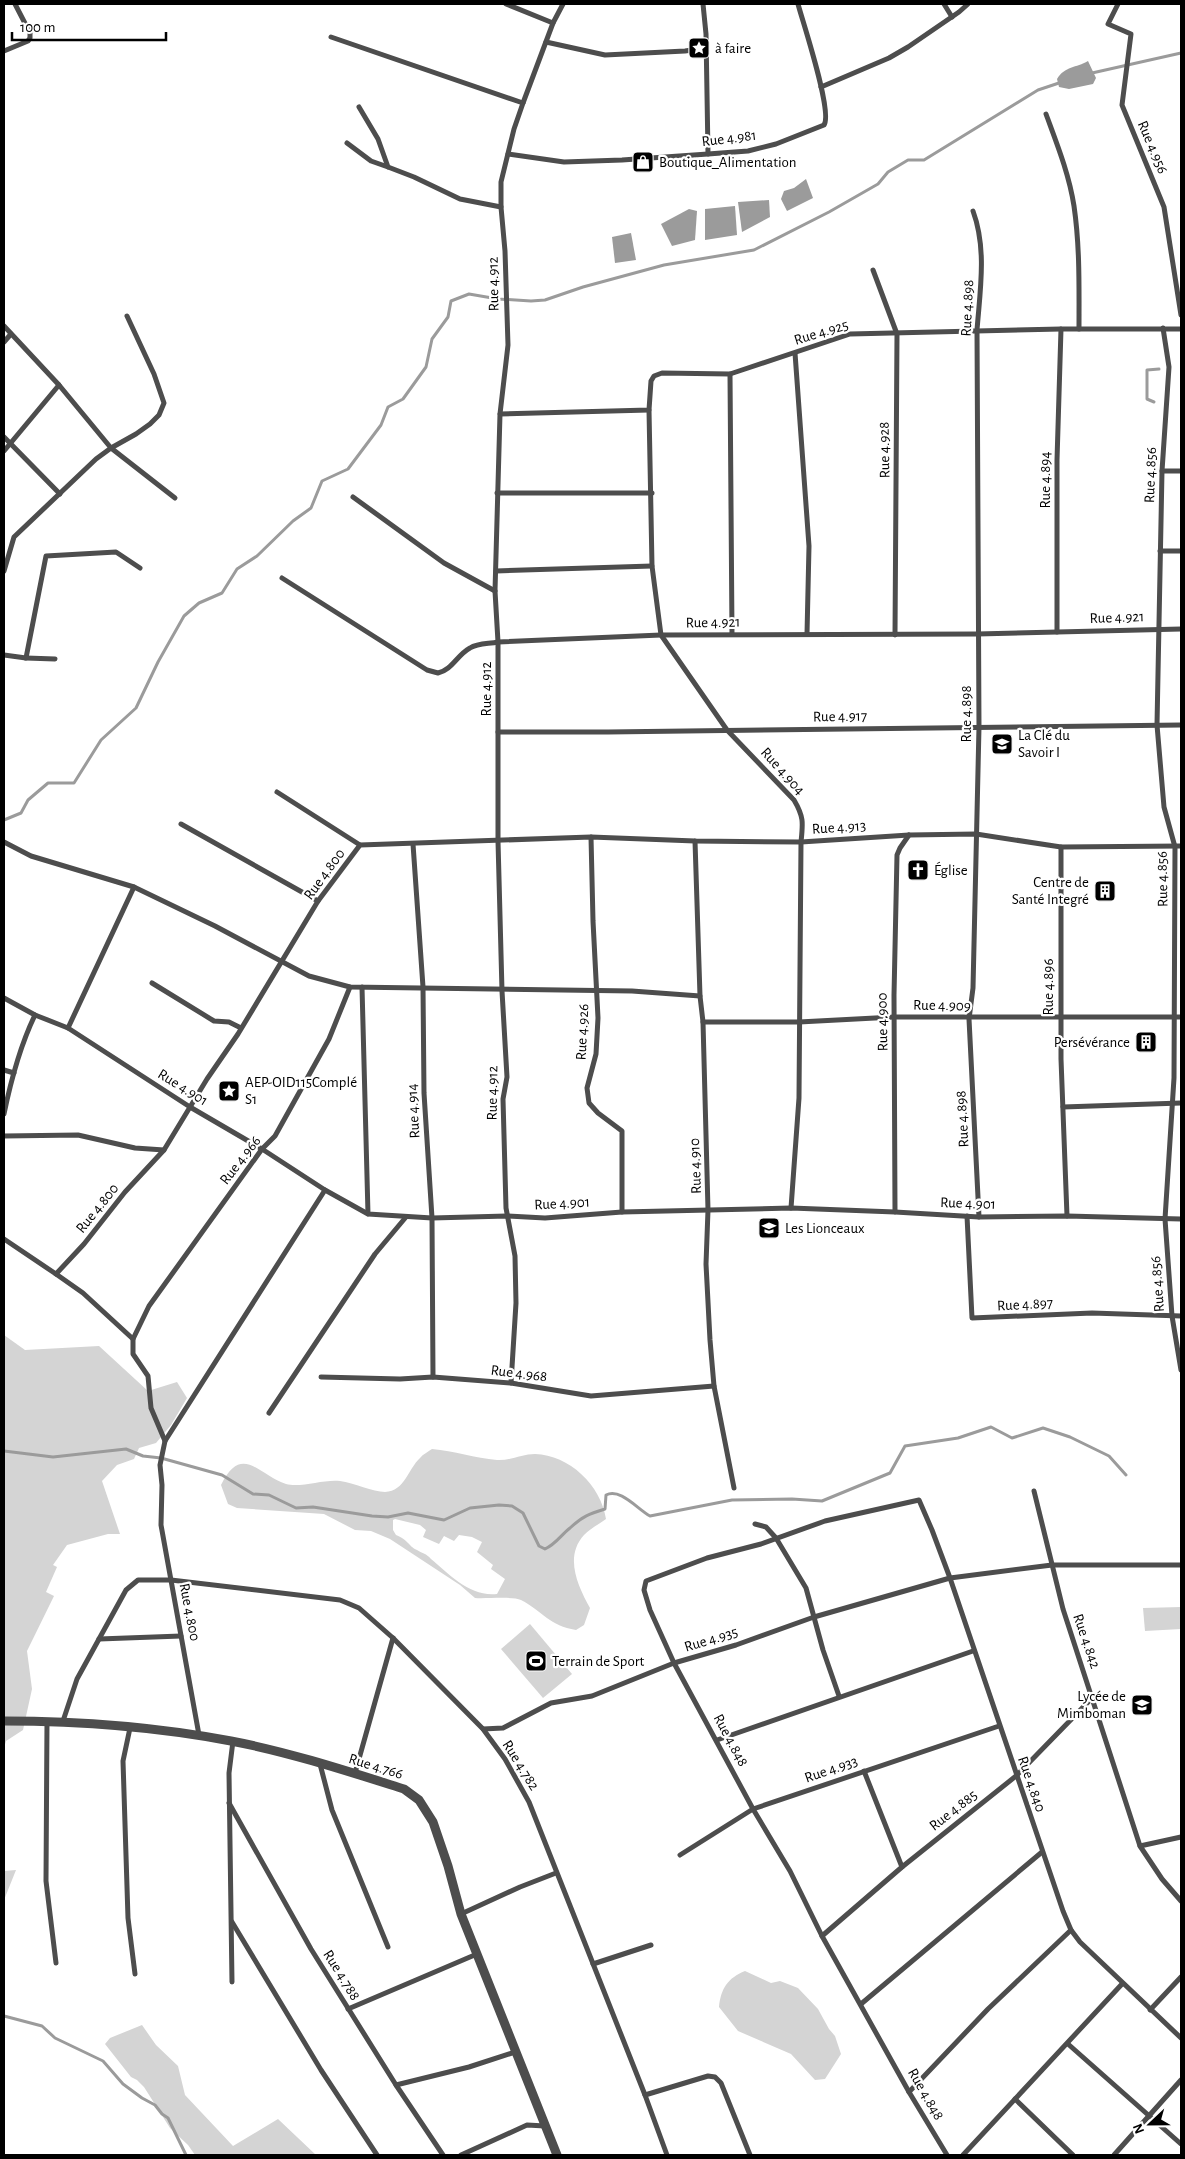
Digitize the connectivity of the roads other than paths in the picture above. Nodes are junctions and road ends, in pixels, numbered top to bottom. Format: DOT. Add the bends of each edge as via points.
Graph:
graph roads {
  1 [pos="15,4"];
  2 [pos="506,4"];
  3 [pos="563,4"];
  4 [pos="703,4"];
  5 [pos="798,4"];
  6 [pos="944,4"];
  7 [pos="968,4"];
  8 [pos="1118,4"];
  9 [pos="952,17"];
  10 [pos="553,23"];
  11 [pos="331,37"];
  12 [pos="546,42"];
  13 [pos="706,48"];
  14 [pos="4,52"];
  15 [pos="821,86"];
  16 [pos="523,103"];
  17 [pos="359,107"];
  18 [pos="1046,114"];
  19 [pos="348,143"];
  20 [pos="508,154"];
  21 [pos="708,154"];
  22 [pos="388,167"];
  23 [pos="501,207"];
  24 [pos="973,211"];
  25 [pos="873,270"];
  26 [pos="1181,315"];
  27 [pos="127,316"];
  28 [pos="4,326"];
  29 [pos="1163,328"];
  30 [pos="1061,329"];
  31 [pos="1079,329"];
  32 [pos="1181,329"];
  33 [pos="977,330"];
  34 [pos="11,334"];
  35 [pos="897,334"];
  36 [pos="4,342"];
  37 [pos="795,353"];
  38 [pos="730,374"];
  39 [pos="59,385"];
  40 [pos="649,410"];
  41 [pos="500,414"];
  42 [pos="4,438"];
  43 [pos="10,444"];
  44 [pos="111,448"];
  45 [pos="4,451"];
  46 [pos="1162,471"];
  47 [pos="1181,471"];
  48 [pos="496,493"];
  49 [pos="652,493"];
  50 [pos="60,494"];
  51 [pos="353,497"];
  52 [pos="175,498"];
  53 [pos="1160,551"];
  54 [pos="1181,551"];
  55 [pos="652,566"];
  56 [pos="140,568"];
  57 [pos="4,571"];
  58 [pos="496,571"];
  59 [pos="282,578"];
  60 [pos="495,591"];
  61 [pos="1158,629"];
  62 [pos="1181,629"];
  63 [pos="1057,632"];
  64 [pos="732,634"];
  65 [pos="807,634"];
  66 [pos="895,634"];
  67 [pos="977,634"];
  68 [pos="661,635"];
  69 [pos="498,642"];
  70 [pos="4,655"];
  71 [pos="26,658"];
  72 [pos="55,660"];
  73 [pos="1157,725"];
  74 [pos="1181,725"];
  75 [pos="979,727"];
  76 [pos="727,730"];
  77 [pos="498,732"];
  78 [pos="277,792"];
  79 [pos="181,824"];
  80 [pos="976,834"];
  81 [pos="909,835"];
  82 [pos="591,837"];
  83 [pos="498,841"];
  84 [pos="695,841"];
  85 [pos="4,842"];
  86 [pos="801,842"];
  87 [pos="413,844"];
  88 [pos="360,845"];
  89 [pos="1178,847"];
  90 [pos="1061,848"];
  91 [pos="134,887"];
  92 [pos="318,901"];
  93 [pos="281,961"];
  94 [pos="152,983"];
  95 [pos="350,986"];
  96 [pos="423,987"];
  97 [pos="362,988"];
  98 [pos="502,990"];
  99 [pos="596,991"];
  100 [pos="700,996"];
  101 [pos="4,998"];
  102 [pos="35,1015"];
  103 [pos="1060,1016"];
  104 [pos="894,1017"];
  105 [pos="1175,1017"];
  106 [pos="1181,1017"];
  107 [pos="969,1019"];
  108 [pos="703,1022"];
  109 [pos="799,1022"];
  110 [pos="68,1028"];
  111 [pos="241,1028"];
  112 [pos="4,1070"];
  113 [pos="14,1072"];
  114 [pos="1171,1103"];
  115 [pos="1181,1103"];
  116 [pos="190,1107"];
  117 [pos="1063,1107"];
  118 [pos="4,1114"];
  119 [pos="4,1136"];
  120 [pos="262,1149"];
  121 [pos="164,1150"];
  122 [pos="324,1190"];
  123 [pos="791,1208"];
  124 [pos="708,1210"];
  125 [pos="622,1212"];
  126 [pos="895,1212"];
  127 [pos="368,1214"];
  128 [pos="507,1216"];
  129 [pos="967,1216"];
  130 [pos="1067,1216"];
  131 [pos="406,1217"];
  132 [pos="979,1217"];
  133 [pos="432,1218"];
  134 [pos="1165,1219"];
  135 [pos="1181,1219"];
  136 [pos="4,1239"];
  137 [pos="56,1274"];
  138 [pos="1172,1316"];
  139 [pos="1181,1316"];
  140 [pos="133,1339"];
  141 [pos="1181,1370"];
  142 [pos="321,1377"];
  143 [pos="433,1377"];
  144 [pos="511,1383"];
  145 [pos="714,1386"];
  146 [pos="270,1414"];
  147 [pos="165,1441"];
  148 [pos="734,1488"];
  149 [pos="1034,1491"];
  150 [pos="919,1500"];
  151 [pos="755,1524"];
  152 [pos="776,1538"];
  153 [pos="1052,1565"];
  154 [pos="1181,1565"];
  155 [pos="950,1578"];
  156 [pos="171,1580"];
  157 [pos="814,1618"];
  158 [pos="181,1636"];
  159 [pos="393,1638"];
  160 [pos="99,1639"];
  161 [pos="973,1651"];
  162 [pos="674,1664"];
  163 [pos="839,1696"];
  164 [pos="1093,1697"];
  165 [pos="4,1721"];
  166 [pos="47,1721"];
  167 [pos="63,1721"];
  168 [pos="999,1726"];
  169 [pos="130,1728"];
  170 [pos="483,1729"];
  171 [pos="199,1735"];
  172 [pos="717,1740"];
  173 [pos="233,1741"];
  174 [pos="320,1764"];
  175 [pos="864,1771"];
  176 [pos="355,1774"];
  177 [pos="1016,1776"];
  178 [pos="229,1803"];
  179 [pos="753,1809"];
  180 [pos="1181,1836"];
  181 [pos="1140,1846"];
  182 [pos="1042,1852"];
  183 [pos="680,1855"];
  184 [pos="902,1867"];
  185 [pos="556,1873"];
  186 [pos="1181,1901"];
  187 [pos="461,1914"];
  188 [pos="232,1922"];
  189 [pos="1071,1930"];
  190 [pos="822,1936"];
  191 [pos="650,1945"];
  192 [pos="388,1947"];
  193 [pos="477,1954"];
  194 [pos="56,1963"];
  195 [pos="593,1964"];
  196 [pos="135,1974"];
  197 [pos="1181,1977"];
  198 [pos="232,1982"];
  199 [pos="1122,1984"];
  200 [pos="861,2004"];
  201 [pos="348,2009"];
  202 [pos="1150,2010"];
  203 [pos="1181,2038"];
  204 [pos="1068,2044"];
  205 [pos="515,2052"];
  206 [pos="1181,2080"];
  207 [pos="396,2085"];
  208 [pos="909,2092"];
  209 [pos="645,2094"];
  210 [pos="1015,2099"];
  211 [pos="1150,2116"];
  212 [pos="545,2126"];
  213 [pos="1181,2144"];
  214 [pos="377,2155"];
  215 [pos="443,2155"];
  216 [pos="461,2155"];
  217 [pos="557,2155"];
  218 [pos="667,2155"];
  219 [pos="750,2155"];
  220 [pos="947,2155"];
  221 [pos="963,2155"];
  222 [pos="1073,2155"];
  223 [pos="1114,2155"];
  1 -- 14 [label="street" via="30,38"];
  2 -- 10 [label="street"];
  3 -- 10 [label="street, Rue 4.912"];
  4 -- 13 [label="street"];
  5 -- 15 [label="street, Rue 4.981"];
  6 -- 9 [label="street"];
  7 -- 9 [label="street"];
  8 -- 26 [label="street, Rue 4.956" via="1108,24 1131,34 1122,105 1164,207"];
  9 -- 15 [label="street" via="888,58"];
  10 -- 12 [label="street, Rue 4.912"];
  11 -- 16 [label="street"];
  12 -- 13 [label="street" via="605,55"];
  12 -- 16 [label="street, Rue 4.912"];
  13 -- 21 [label="street"];
  15 -- 21 [label="street, Rue 4.981" via="827,116 824,125 748,151"];
  16 -- 20 [label="street, Rue 4.912"];
  17 -- 22 [label="street" via="378,139"];
  18 -- 31 [label="street" via="1065,167 1074,205 1079,258"];
  19 -- 22 [label="street" via="371,161"];
  20 -- 21 [label="street, Rue 4.981" via="564,162"];
  20 -- 23 [label="street, Rue 4.912"];
  22 -- 23 [label="street" via="460,199"];
  23 -- 41 [label="street, Rue 4.912" via="508,345"];
  24 -- 33 [label="street, Rue 4.898" via="980,235"];
  25 -- 35 [label="street, Rue 4.928"];
  27 -- 44 [label="street" via="164,403 150,424"];
  28 -- 34 [label="street"];
  29 -- 31 [label="street, Rue 4.925"];
  29 -- 32 [label="street, Rue 4.925"];
  29 -- 46 [label="street, Rue 4.856" via="1169,367"];
  30 -- 31 [label="street, Rue 4.925"];
  30 -- 33 [label="street, Rue 4.925"];
  30 -- 63 [label="street, Rue 4.894"];
  33 -- 35 [label="street, Rue 4.925"];
  33 -- 67 [label="street, Rue 4.898"];
  34 -- 36 [label="street"];
  34 -- 39 [label="street"];
  35 -- 37 [label="street, Rue 4.925" via="850,334"];
  35 -- 66 [label="street, Rue 4.928"];
  37 -- 38 [label="street, Rue 4.925"];
  37 -- 65 [label="street" via="809,546"];
  38 -- 40 [label="street, Rue 4.925" via="654,376"];
  38 -- 64 [label="street"];
  39 -- 43 [label="street"];
  39 -- 44 [label="street"];
  40 -- 41 [label="street"];
  40 -- 49 [label="street, Rue 4.904"];
  41 -- 48 [label="street, Rue 4.912"];
  42 -- 43 [label="street"];
  43 -- 45 [label="street"];
  43 -- 50 [label="street"];
  44 -- 50 [label="street"];
  44 -- 52 [label="street"];
  46 -- 47 [label="street"];
  46 -- 53 [label="street, Rue 4.856"];
  48 -- 49 [label="street"];
  48 -- 58 [label="street, Rue 4.912"];
  49 -- 55 [label="street, Rue 4.904"];
  50 -- 57 [label="street" via="14,537"];
  51 -- 60 [label="street" via="444,563"];
  53 -- 54 [label="street"];
  53 -- 61 [label="street, Rue 4.856"];
  55 -- 58 [label="street"];
  55 -- 68 [label="street, Rue 4.904"];
  56 -- 71 [label="street" via="116,552 46,556"];
  58 -- 60 [label="street, Rue 4.912"];
  59 -- 69 [label="street, Rue 4.921" via="426,670 438,673 449,668 470,648"];
  60 -- 69 [label="street, Rue 4.912"];
  61 -- 62 [label="street, Rue 4.921"];
  61 -- 63 [label="street, Rue 4.921"];
  61 -- 73 [label="street, Rue 4.856"];
  63 -- 67 [label="street, Rue 4.921"];
  64 -- 65 [label="street, Rue 4.921"];
  64 -- 68 [label="street, Rue 4.921"];
  65 -- 66 [label="street, Rue 4.921"];
  66 -- 67 [label="street, Rue 4.921"];
  67 -- 75 [label="street, Rue 4.898"];
  68 -- 69 [label="street, Rue 4.921"];
  68 -- 76 [label="street, Rue 4.904"];
  69 -- 77 [label="street, Rue 4.912"];
  70 -- 71 [label="street"];
  71 -- 72 [label="street"];
  73 -- 74 [label="street, Rue 4.917"];
  73 -- 75 [label="street, Rue 4.917"];
  73 -- 89 [label="street, Rue 4.856" via="1164,807"];
  75 -- 76 [label="street, Rue 4.917"];
  75 -- 80 [label="street, Rue 4.898"];
  76 -- 77 [label="street, Rue 4.917"];
  76 -- 86 [label="street, Rue 4.904" via="794,800 804,822"];
  77 -- 83 [label="street, Rue 4.912"];
  78 -- 88 [label="street"];
  79 -- 92 [label="street"];
  80 -- 81 [label="street, Rue 4.913"];
  80 -- 90 [label="street, Rue 4.913"];
  80 -- 107 [label="street, Rue 4.898" via="973,988"];
  81 -- 86 [label="street, Rue 4.913"];
  81 -- 104 [label="street, Rue 4.900" via="897,855"];
  82 -- 83 [label="street, Rue 4.913"];
  82 -- 84 [label="street, Rue 4.913"];
  82 -- 99 [label="street, Rue 4.926"];
  83 -- 87 [label="street, Rue 4.800"];
  83 -- 98 [label="street, Rue 4.912"];
  84 -- 86 [label="street, Rue 4.913"];
  84 -- 100 [label="street, Rue 4.910"];
  85 -- 91 [label="street" via="31,856"];
  86 -- 109 [label="street, Rue 4.904"];
  87 -- 88 [label="street, Rue 4.800"];
  87 -- 96 [label="street, Rue 4.914"];
  88 -- 92 [label="street, Rue 4.800"];
  89 -- 90 [label="street, Rue 4.913"];
  89 -- 105 [label="street, Rue 4.856"];
  90 -- 103 [label="street, Rue 4.896"];
  91 -- 93 [label="street"];
  91 -- 110 [label="street"];
  92 -- 93 [label="street, Rue 4.800"];
  93 -- 95 [label="street" via="309,976"];
  93 -- 111 [label="street, Rue 4.800"];
  94 -- 111 [label="street" via="214,1021 229,1022"];
  95 -- 97 [label="street"];
  95 -- 120 [label="street, Rue 4.966" via="329,1039 275,1136"];
  96 -- 97 [label="street"];
  96 -- 98 [label="street"];
  96 -- 133 [label="street, Rue 4.914" via="424,1092"];
  97 -- 127 [label="street"];
  98 -- 99 [label="street"];
  98 -- 128 [label="street, Rue 4.912" via="507,1068 503,1099"];
  99 -- 100 [label="street"];
  99 -- 125 [label="street, Rue 4.926" via="596,1054 587,1088 590,1103 598,1113 622,1130"];
  100 -- 108 [label="street, Rue 4.910"];
  101 -- 102 [label="street, Rue 4.901"];
  102 -- 110 [label="street, Rue 4.901"];
  102 -- 113 [label="street"];
  103 -- 105 [label="street, Rue 4.909"];
  103 -- 107 [label="street, Rue 4.909"];
  103 -- 117 [label="street, Rue 4.896"];
  104 -- 107 [label="street, Rue 4.909"];
  104 -- 109 [label="street, Rue 4.909"];
  104 -- 126 [label="street, Rue 4.900"];
  105 -- 106 [label="street, Rue 4.909"];
  105 -- 114 [label="street, Rue 4.856"];
  107 -- 132 [label="street, Rue 4.898"];
  108 -- 109 [label="street, Rue 4.909"];
  108 -- 124 [label="street, Rue 4.910"];
  109 -- 123 [label="street, Rue 4.904" via="799,1098"];
  110 -- 116 [label="street, Rue 4.901"];
  111 -- 116 [label="street, Rue 4.800"];
  112 -- 113 [label="street"];
  113 -- 118 [label="street"];
  114 -- 115 [label="street"];
  114 -- 117 [label="street"];
  114 -- 134 [label="street, Rue 4.856"];
  116 -- 120 [label="street, Rue 4.901"];
  116 -- 121 [label="street, Rue 4.800"];
  117 -- 130 [label="street, Rue 4.896"];
  119 -- 121 [label="street" via="78,1135 135,1148"];
  120 -- 122 [label="street, Rue 4.901"];
  120 -- 140 [label="street, Rue 4.966" via="148,1306"];
  121 -- 137 [label="street, Rue 4.800"];
  122 -- 127 [label="street, Rue 4.901"];
  122 -- 147 [label="street, Rue 4.800"];
  123 -- 124 [label="street, Rue 4.901"];
  123 -- 126 [label="street, Rue 4.901"];
  124 -- 125 [label="street, Rue 4.901"];
  124 -- 145 [label="street, Rue 4.910" via="706,1264"];
  125 -- 128 [label="street, Rue 4.901" via="546,1218"];
  126 -- 129 [label="street, Rue 4.901"];
  127 -- 131 [label="street, Rue 4.901"];
  128 -- 133 [label="street, Rue 4.901"];
  128 -- 144 [label="street, Rue 4.912" via="516,1256"];
  129 -- 132 [label="street, Rue 4.901"];
  129 -- 138 [label="street, Rue 4.897" via="972,1318 1092,1313"];
  130 -- 132 [label="street, Rue 4.901"];
  130 -- 134 [label="street, Rue 4.901"];
  131 -- 133 [label="street, Rue 4.901"];
  131 -- 146 [label="street" via="375,1254"];
  133 -- 143 [label="street, Rue 4.914"];
  134 -- 135 [label="street, Rue 4.901"];
  134 -- 138 [label="street, Rue 4.856"];
  136 -- 137 [label="street"];
  137 -- 140 [label="street" via="83,1293"];
  138 -- 139 [label="street, Rue 4.897"];
  138 -- 141 [label="street, Rue 4.856"];
  140 -- 147 [label="street" via="133,1354 148,1376 151,1408"];
  142 -- 143 [label="street, Rue 4.968"];
  143 -- 144 [label="street, Rue 4.968"];
  144 -- 145 [label="street, Rue 4.968" via="591,1396"];
  145 -- 148 [label="street, Rue 4.910"];
  147 -- 156 [label="street, Rue 4.800" via="160,1464 161,1525"];
  149 -- 153 [label="street, Rue 4.842"];
  150 -- 152 [label="street, Rue 4.848" via="824,1521"];
  150 -- 155 [label="street, Rue 4.840"];
  151 -- 152 [label="street" via="766,1527"];
  152 -- 157 [label="street" via="806,1588"];
  152 -- 162 [label="street, Rue 4.848" via="707,1558 646,1581 644,1590 650,1610"];
  153 -- 154 [label="street, Rue 4.935"];
  153 -- 155 [label="street, Rue 4.935"];
  153 -- 164 [label="street, Rue 4.842" via="1063,1609"];
  155 -- 157 [label="street, Rue 4.935"];
  155 -- 161 [label="street, Rue 4.840"];
  156 -- 158 [label="street, Rue 4.800"];
  156 -- 159 [label="street, Rue 4.782" via="340,1600 359,1608"];
  156 -- 160 [label="street, Rue 4.782" via="138,1580 130,1584"];
  157 -- 162 [label="street, Rue 4.935"];
  157 -- 163 [label="street"];
  158 -- 160 [label="street"];
  158 -- 171 [label="street, Rue 4.800"];
  159 -- 170 [label="street, Rue 4.782"];
  159 -- 176 [label="street"];
  160 -- 167 [label="street" via="77,1679"];
  161 -- 163 [label="street"];
  161 -- 168 [label="street, Rue 4.840"];
  162 -- 170 [label="street, Rue 4.935" via="592,1696 551,1703 503,1728"];
  162 -- 172 [label="street, Rue 4.848"];
  163 -- 172 [label="street"];
  164 -- 177 [label="street, Rue 4.885"];
  164 -- 181 [label="street, Rue 4.842"];
  165 -- 166 [label="street, Rue 4.766"];
  166 -- 167 [label="street, Rue 4.766"];
  166 -- 194 [label="street" via="46,1881"];
  167 -- 169 [label="street, Rue 4.766"];
  168 -- 175 [label="street, Rue 4.933"];
  168 -- 177 [label="street, Rue 4.840"];
  169 -- 171 [label="street, Rue 4.766"];
  169 -- 196 [label="street" via="122,1761 128,1918"];
  170 -- 185 [label="street, Rue 4.782" via="530,1802"];
  171 -- 173 [label="street, Rue 4.766"];
  172 -- 179 [label="street, Rue 4.848"];
  173 -- 174 [label="street, Rue 4.766"];
  173 -- 178 [label="street"];
  174 -- 176 [label="street, Rue 4.766"];
  174 -- 192 [label="street" via="332,1810"];
  175 -- 179 [label="street, Rue 4.933"];
  175 -- 184 [label="street"];
  176 -- 187 [label="street, Rue 4.766" via="404,1789 419,1800 433,1822"];
  177 -- 182 [label="street, Rue 4.840"];
  177 -- 184 [label="street, Rue 4.885"];
  178 -- 188 [label="street"];
  178 -- 201 [label="street, Rue 4.788"];
  179 -- 183 [label="street, Rue 4.933"];
  179 -- 190 [label="street, Rue 4.848" via="790,1871"];
  180 -- 181 [label="street"];
  181 -- 186 [label="street, Rue 4.842"];
  182 -- 189 [label="street, Rue 4.840"];
  182 -- 200 [label="street"];
  184 -- 190 [label="street, Rue 4.885"];
  185 -- 187 [label="street"];
  185 -- 195 [label="street, Rue 4.782"];
  187 -- 193 [label="street, Rue 4.766"];
  188 -- 198 [label="street"];
  188 -- 214 [label="street" via="321,2070"];
  189 -- 199 [label="street, Rue 4.840"];
  189 -- 208 [label="street" via="988,2009"];
  190 -- 200 [label="street, Rue 4.848"];
  191 -- 195 [label="street"];
  193 -- 201 [label="street"];
  193 -- 205 [label="street, Rue 4.766"];
  195 -- 209 [label="street, Rue 4.782"];
  197 -- 202 [label="street"];
  199 -- 202 [label="street, Rue 4.840"];
  199 -- 204 [label="street"];
  200 -- 208 [label="street, Rue 4.848"];
  201 -- 207 [label="street, Rue 4.788"];
  202 -- 203 [label="street, Rue 4.840"];
  204 -- 210 [label="street"];
  204 -- 211 [label="street"];
  205 -- 207 [label="street"];
  205 -- 212 [label="street, Rue 4.766"];
  206 -- 211 [label="street"];
  207 -- 215 [label="street, Rue 4.788"];
  208 -- 220 [label="street, Rue 4.848"];
  209 -- 218 [label="street, Rue 4.782"];
  209 -- 219 [label="street" via="708,2076 715,2078 721,2083"];
  210 -- 221 [label="street"];
  210 -- 222 [label="street"];
  211 -- 213 [label="street"];
  211 -- 223 [label="street"];
  212 -- 216 [label="street" via="527,2125"];
  212 -- 217 [label="street, Rue 4.766"];
}
